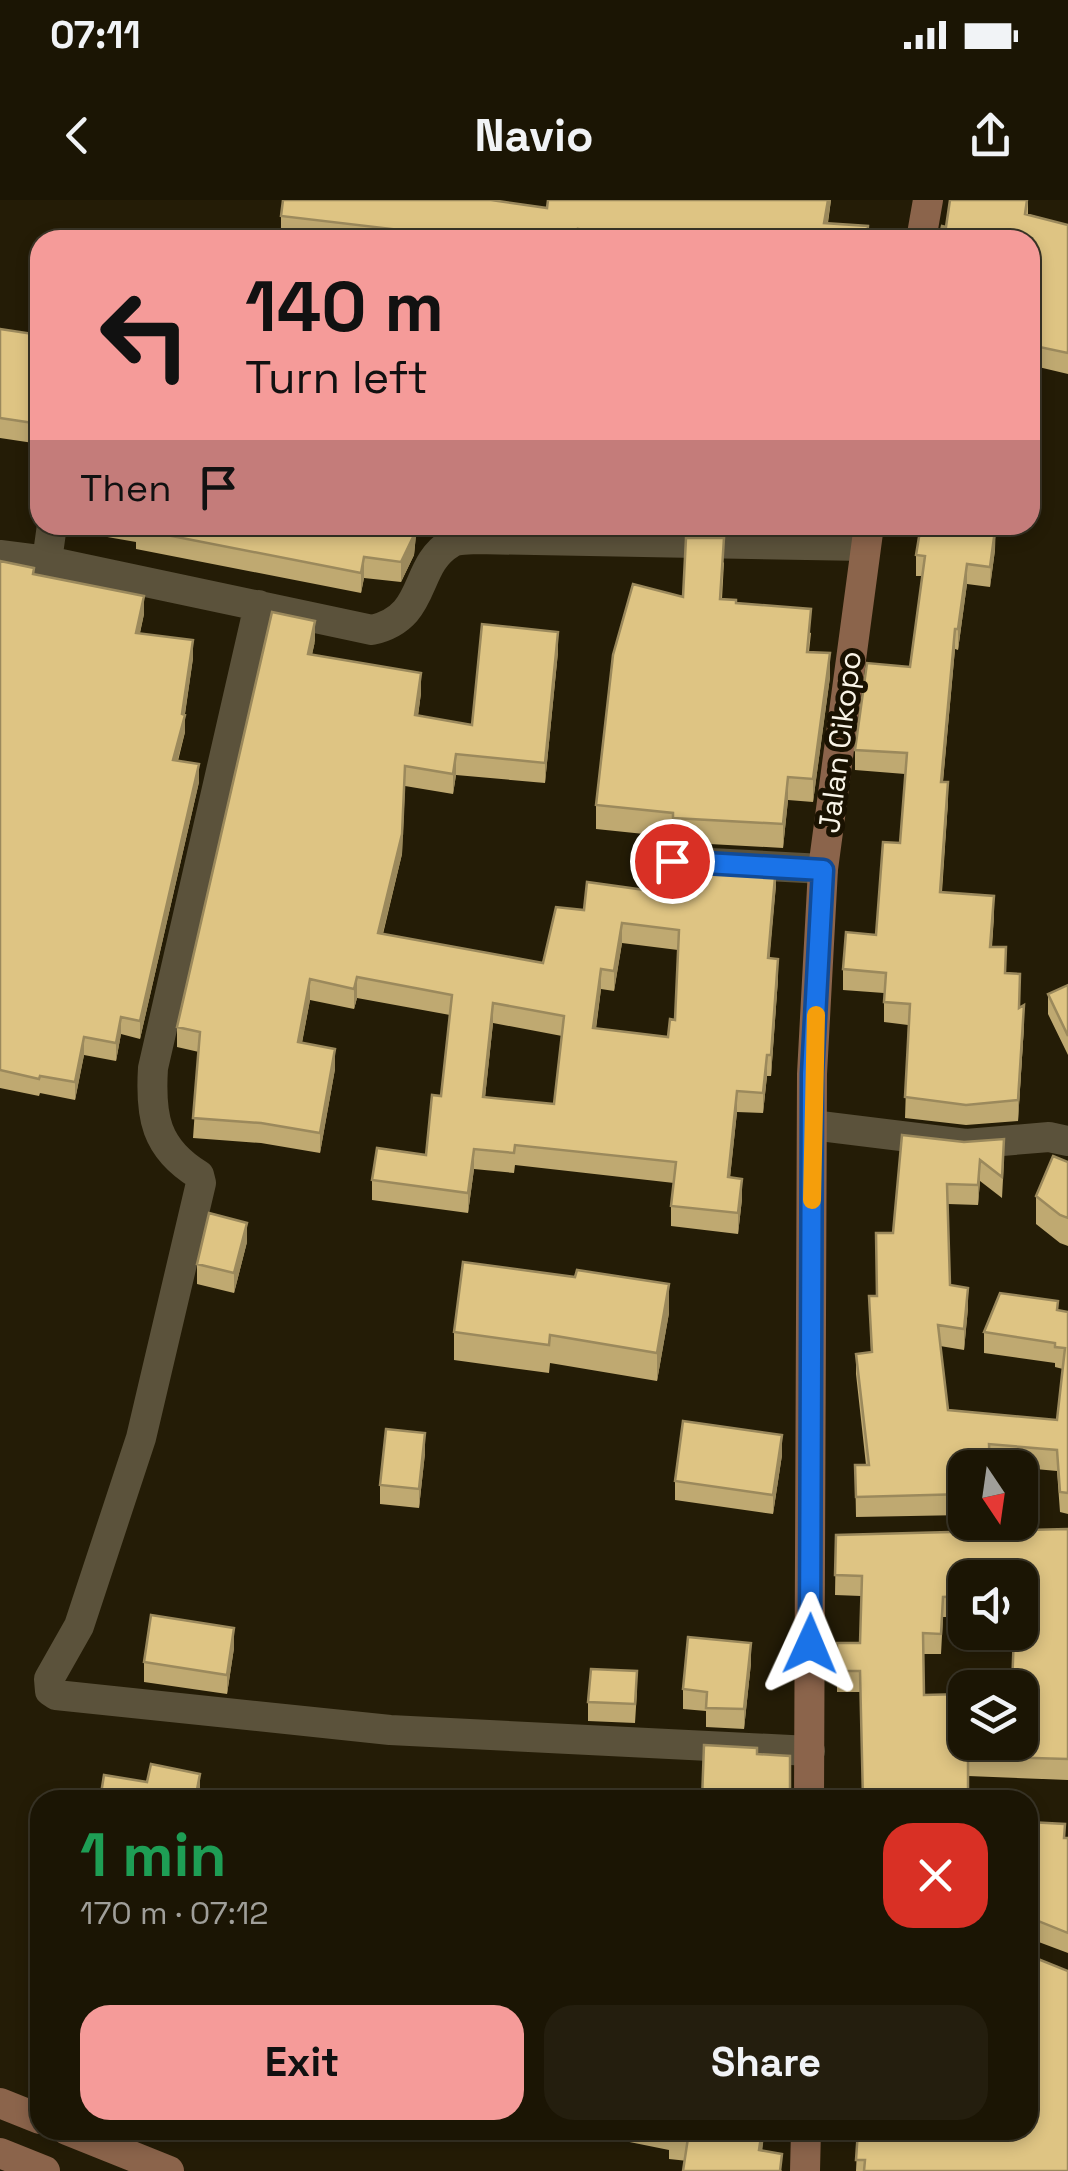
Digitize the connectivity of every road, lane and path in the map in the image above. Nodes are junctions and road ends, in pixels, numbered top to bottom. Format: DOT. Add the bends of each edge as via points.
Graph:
graph roads {
  1 [pos="928,200"];
  2 [pos="923,230"];
  3 [pos="51,535"];
  4 [pos="867,535"];
  5 [pos="0,555"];
  6 [pos="47,561"];
  7 [pos="259,604"];
  8 [pos="672,861"];
  9 [pos="823,870"];
  10 [pos="812,1125"];
  11 [pos="1068,1141"];
  12 [pos="810,1751"];
  13 [pos="809,1790"];
  14 [pos="0,2103"];
  15 [pos="30,2115"];
  16 [pos="92,2140"];
  17 [pos="806,2140"];
  18 [pos="0,2153"];
  19 [pos="45,2171"];
  20 [pos="169,2171"];
  21 [pos="804,2171"];
  1 -- 2 [label="street"];
  3 -- 6 [label="street"];
  4 -- 7 [label="street" via="453,541 438,555 405,616 390,626 372,630"];
  4 -- 9 [label="street, Jalan Cikopo"];
  5 -- 6 [label="street"];
  6 -- 7 [label="street"];
  7 -- 12 [label="street" via="154,1068 159,1130 170,1152 201,1183 140,1438 79,1626 49,1679 50,1691 390,1730"];
  8 -- 9 [label="street"];
  9 -- 10 [label="street, Jalan Cikopo"];
  10 -- 11 [label="street" via="966,1144"];
  10 -- 12 [label="street, Jalan Cikopo" via="821,1536"];
  12 -- 13 [label="street, Jalan Cikopo"];
  14 -- 15 [label="street"];
  16 -- 20 [label="street"];
  17 -- 21 [label="street"];
  18 -- 19 [label="street"];
}
